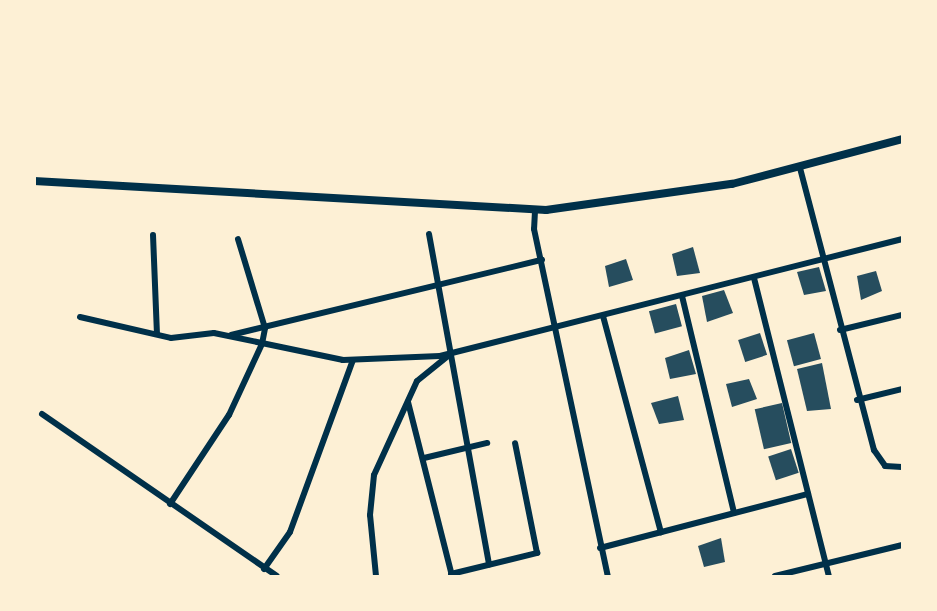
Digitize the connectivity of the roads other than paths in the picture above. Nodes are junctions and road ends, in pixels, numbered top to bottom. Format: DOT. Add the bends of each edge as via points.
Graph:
graph roads {
  1 [pos="903,139"];
  2 [pos="800,168"];
  3 [pos="34,181"];
  4 [pos="536,211"];
  5 [pos="429,234"];
  6 [pos="153,235"];
  7 [pos="238,239"];
  8 [pos="903,239"];
  9 [pos="542,260"];
  10 [pos="822,260"];
  11 [pos="754,278"];
  12 [pos="439,286"];
  13 [pos="682,296"];
  14 [pos="903,315"];
  15 [pos="603,316"];
  16 [pos="80,317"];
  17 [pos="265,327"];
  18 [pos="559,328"];
  19 [pos="840,330"];
  20 [pos="157,334"];
  21 [pos="227,336"];
  22 [pos="262,344"];
  23 [pos="451,353"];
  24 [pos="353,360"];
  25 [pos="903,389"];
  26 [pos="857,400"];
  27 [pos="408,401"];
  28 [pos="42,414"];
  29 [pos="487,443"];
  30 [pos="515,443"];
  31 [pos="468,447"];
  32 [pos="424,458"];
  33 [pos="903,467"];
  34 [pos="808,494"];
  35 [pos="170,504"];
  36 [pos="734,513"];
  37 [pos="661,532"];
  38 [pos="903,545"];
  39 [pos="600,548"];
  40 [pos="826,564"];
  41 [pos="489,565"];
  42 [pos="264,568"];
  43 [pos="452,575"];
  44 [pos="277,576"];
  45 [pos="376,576"];
  46 [pos="608,576"];
  47 [pos="775,576"];
  48 [pos="829,576"];
  1 -- 2 [label="street"];
  2 -- 4 [label="street" via="663,196"];
  2 -- 10 [label="street"];
  3 -- 4 [label="street"];
  4 -- 9 [label="street"];
  5 -- 12 [label="street"];
  6 -- 20 [label="street"];
  7 -- 17 [label="street"];
  8 -- 10 [label="street"];
  9 -- 12 [label="street"];
  9 -- 18 [label="street"];
  10 -- 11 [label="street"];
  10 -- 19 [label="street"];
  11 -- 13 [label="street"];
  11 -- 34 [label="street"];
  12 -- 17 [label="street"];
  12 -- 23 [label="street"];
  13 -- 15 [label="street"];
  13 -- 36 [label="street"];
  14 -- 19 [label="street"];
  15 -- 18 [label="street"];
  15 -- 37 [label="street"];
  16 -- 20 [label="street"];
  17 -- 21 [label="street"];
  17 -- 22 [label="street"];
  18 -- 23 [label="street"];
  18 -- 39 [label="street"];
  19 -- 26 [label="street"];
  20 -- 21 [label="street"];
  21 -- 22 [label="street"];
  22 -- 24 [label="street"];
  22 -- 35 [label="street" via="229,415"];
  23 -- 24 [label="street"];
  23 -- 27 [label="street" via="417,381"];
  23 -- 31 [label="street"];
  24 -- 42 [label="street" via="290,532"];
  25 -- 26 [label="street"];
  26 -- 33 [label="street" via="880,460"];
  27 -- 32 [label="street"];
  27 -- 45 [label="street" via="374,475 370,515"];
  28 -- 35 [label="street"];
  29 -- 31 [label="street"];
  30 -- 41 [label="street" via="537,553"];
  31 -- 32 [label="street"];
  31 -- 41 [label="street"];
  32 -- 43 [label="street"];
  34 -- 36 [label="street"];
  34 -- 40 [label="street"];
  35 -- 42 [label="street"];
  36 -- 37 [label="street"];
  37 -- 39 [label="street"];
  38 -- 40 [label="street"];
  39 -- 46 [label="street"];
  40 -- 47 [label="street"];
  40 -- 48 [label="street"];
  41 -- 43 [label="street"];
  42 -- 44 [label="street"];
}
